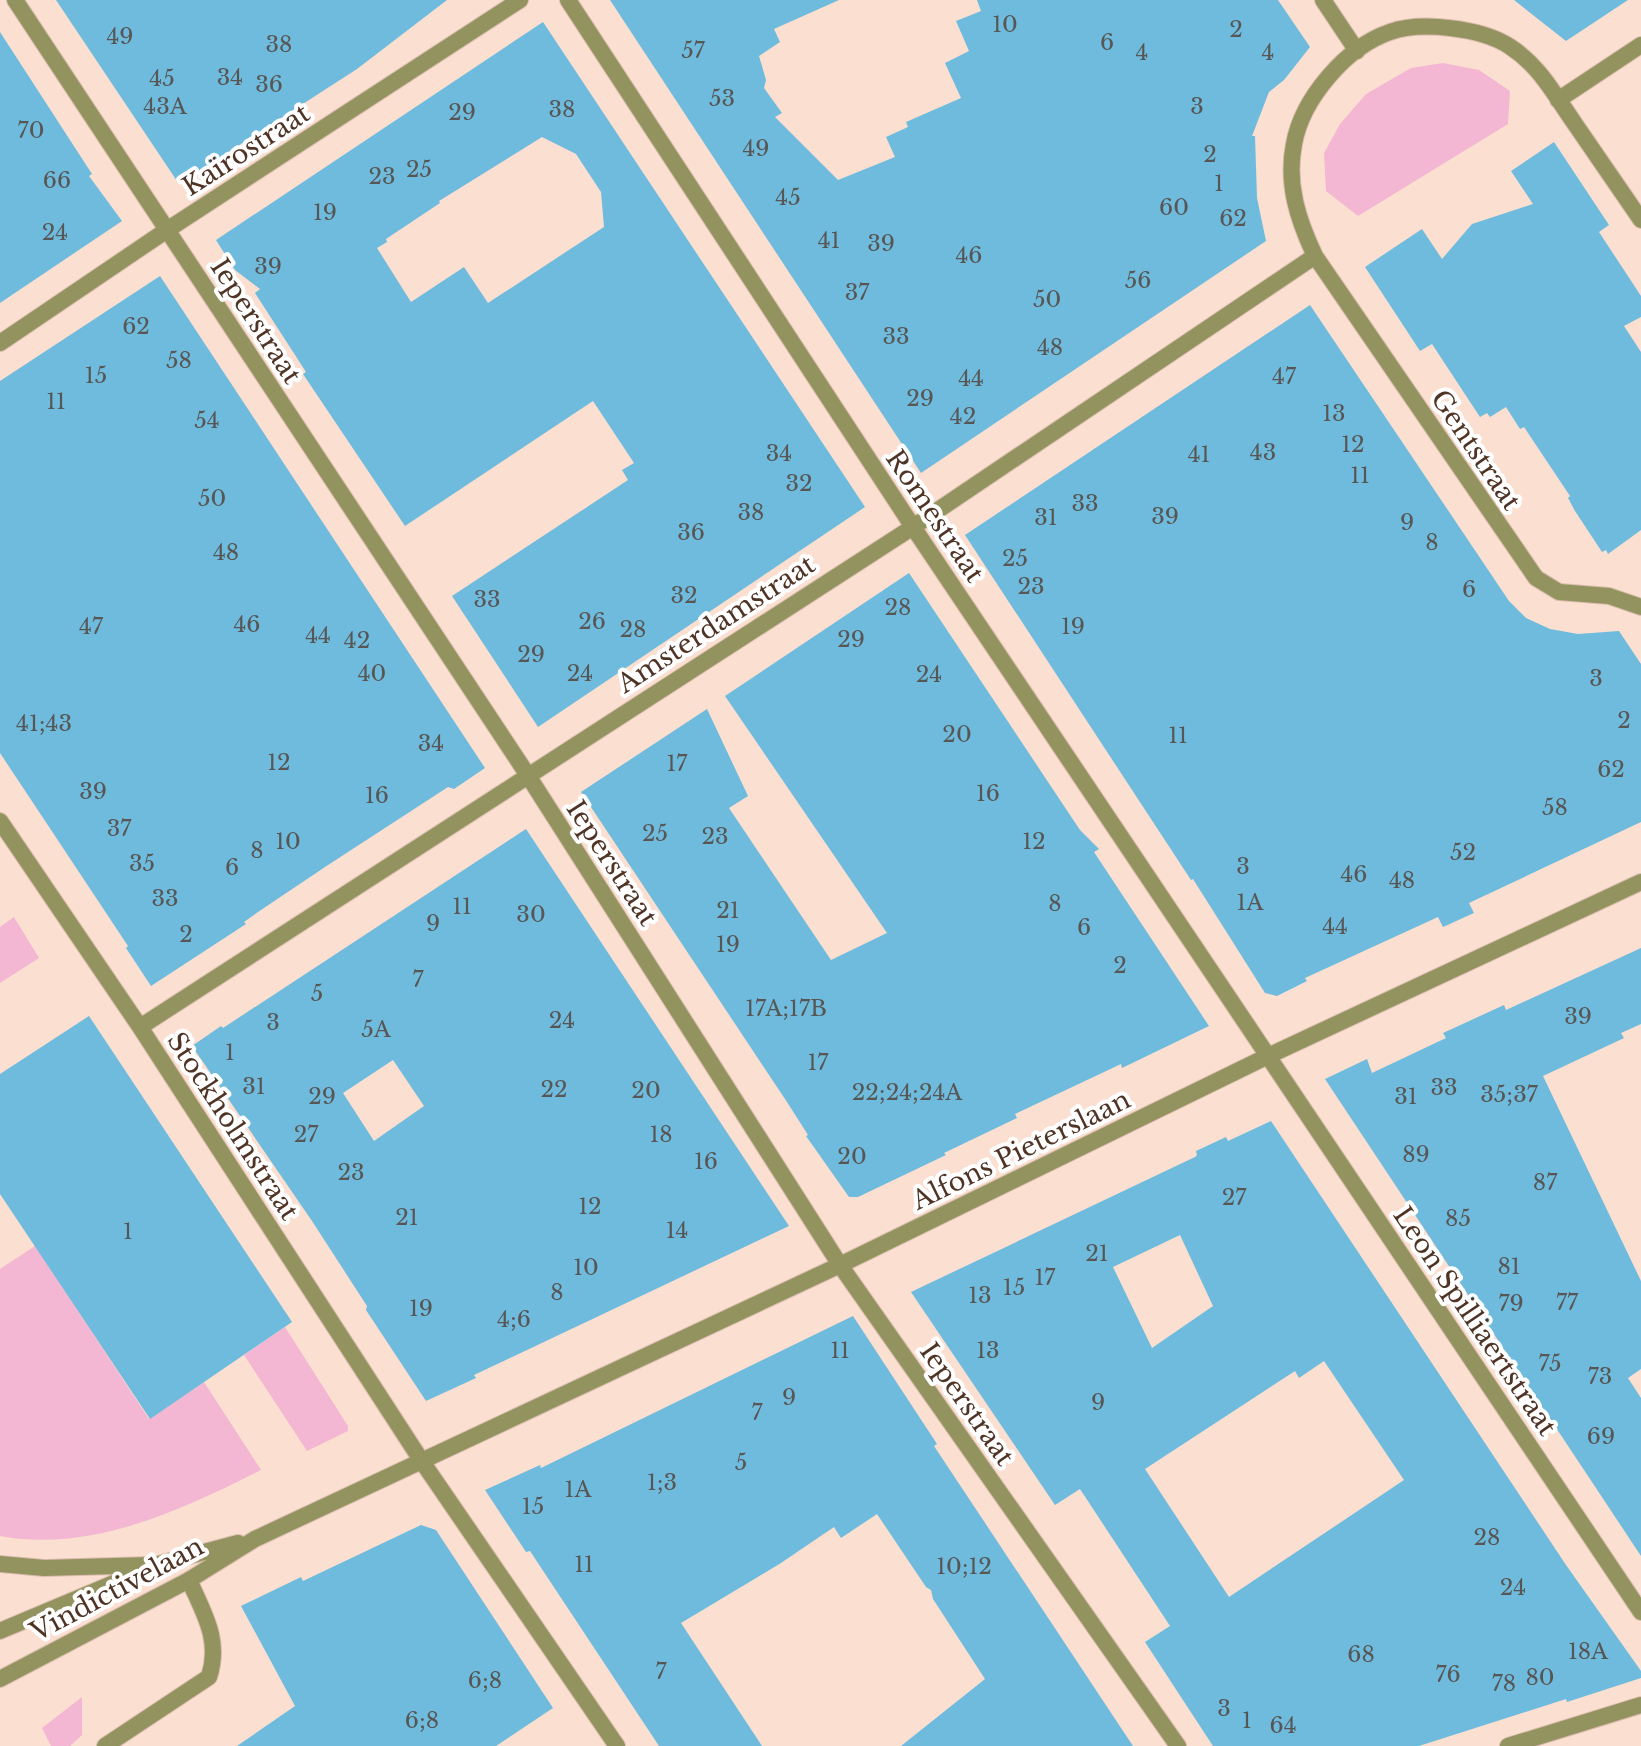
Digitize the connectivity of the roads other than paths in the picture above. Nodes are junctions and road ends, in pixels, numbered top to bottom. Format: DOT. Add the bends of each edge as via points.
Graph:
graph roads {
  1 [pos="15,0"];
  2 [pos="520,0"];
  3 [pos="568,0"];
  4 [pos="1323,0"];
  5 [pos="1641,45"];
  6 [pos="1357,51"];
  7 [pos="1558,100"];
  8 [pos="1641,220"];
  9 [pos="167,230"];
  10 [pos="1315,256"];
  11 [pos="0,343"];
  12 [pos="913,527"];
  13 [pos="1641,607"];
  14 [pos="527,774"];
  15 [pos="0,821"];
  16 [pos="1641,882"];
  17 [pos="140,1027"];
  18 [pos="1268,1056"];
  19 [pos="840,1265"];
  20 [pos="421,1460"];
  21 [pos="255,1539"];
  22 [pos="0,1564"];
  23 [pos="159,1564"];
  24 [pos="189,1580"];
  25 [pos="1641,1612"];
  26 [pos="0,1631"];
  27 [pos="0,1679"];
  28 [pos="1641,1705"];
  29 [pos="105,1746"];
  30 [pos="617,1746"];
  31 [pos="1178,1746"];
  32 [pos="1508,1746"];
  1 -- 9 [label="street, Ieperstraat"];
  2 -- 9 [label="street, Kaïrostraat"];
  3 -- 12 [label="street, Romestraat"];
  4 -- 6 [label="street"];
  5 -- 7 [label="street"];
  6 -- 7 [label="street, Gentstraat" via="1390,32 1466,29 1506,44 1537,68"];
  6 -- 10 [label="street, Gentstraat" via="1331,72 1308,107 1294,143 1292,195"];
  7 -- 8 [label="street, Gentstraat"];
  9 -- 11 [label="street, Kaïrostraat"];
  9 -- 14 [label="street, Ieperstraat"];
  10 -- 12 [label="street, Amsterdamstraat"];
  10 -- 13 [label="street, Gentstraat" via="1536,578 1559,592 1609,596"];
  12 -- 14 [label="street, Amsterdamstraat"];
  12 -- 18 [label="street, Romestraat"];
  14 -- 17 [label="street, Amsterdamstraat"];
  14 -- 19 [label="street, Ieperstraat"];
  15 -- 17 [label="street, Stockholmstraat"];
  16 -- 18 [label="street, Alfons Pieterslaan"];
  17 -- 20 [label="street, Stockholmstraat"];
  18 -- 19 [label="street, Alfons Pieterslaan"];
  18 -- 25 [label="street, Leon Spilliaertstraat"];
  19 -- 20 [label="street, Alfons Pieterslaan"];
  19 -- 31 [label="street, Ieperstraat"];
  20 -- 21 [label="street, Vindictivelaan"];
  20 -- 30 [label="street, Stockholmstraat"];
  21 -- 23 [label="street, Vindictivelaan"];
  21 -- 24 [label="street, Vindictivelaan"];
  22 -- 23 [label="street"];
  23 -- 26 [label="street, Vindictivelaan"];
  24 -- 27 [label="street, Vindictivelaan"];
  24 -- 29 [label="street" via="211,1629 215,1660 209,1677"];
  28 -- 32 [label="street"];
}
